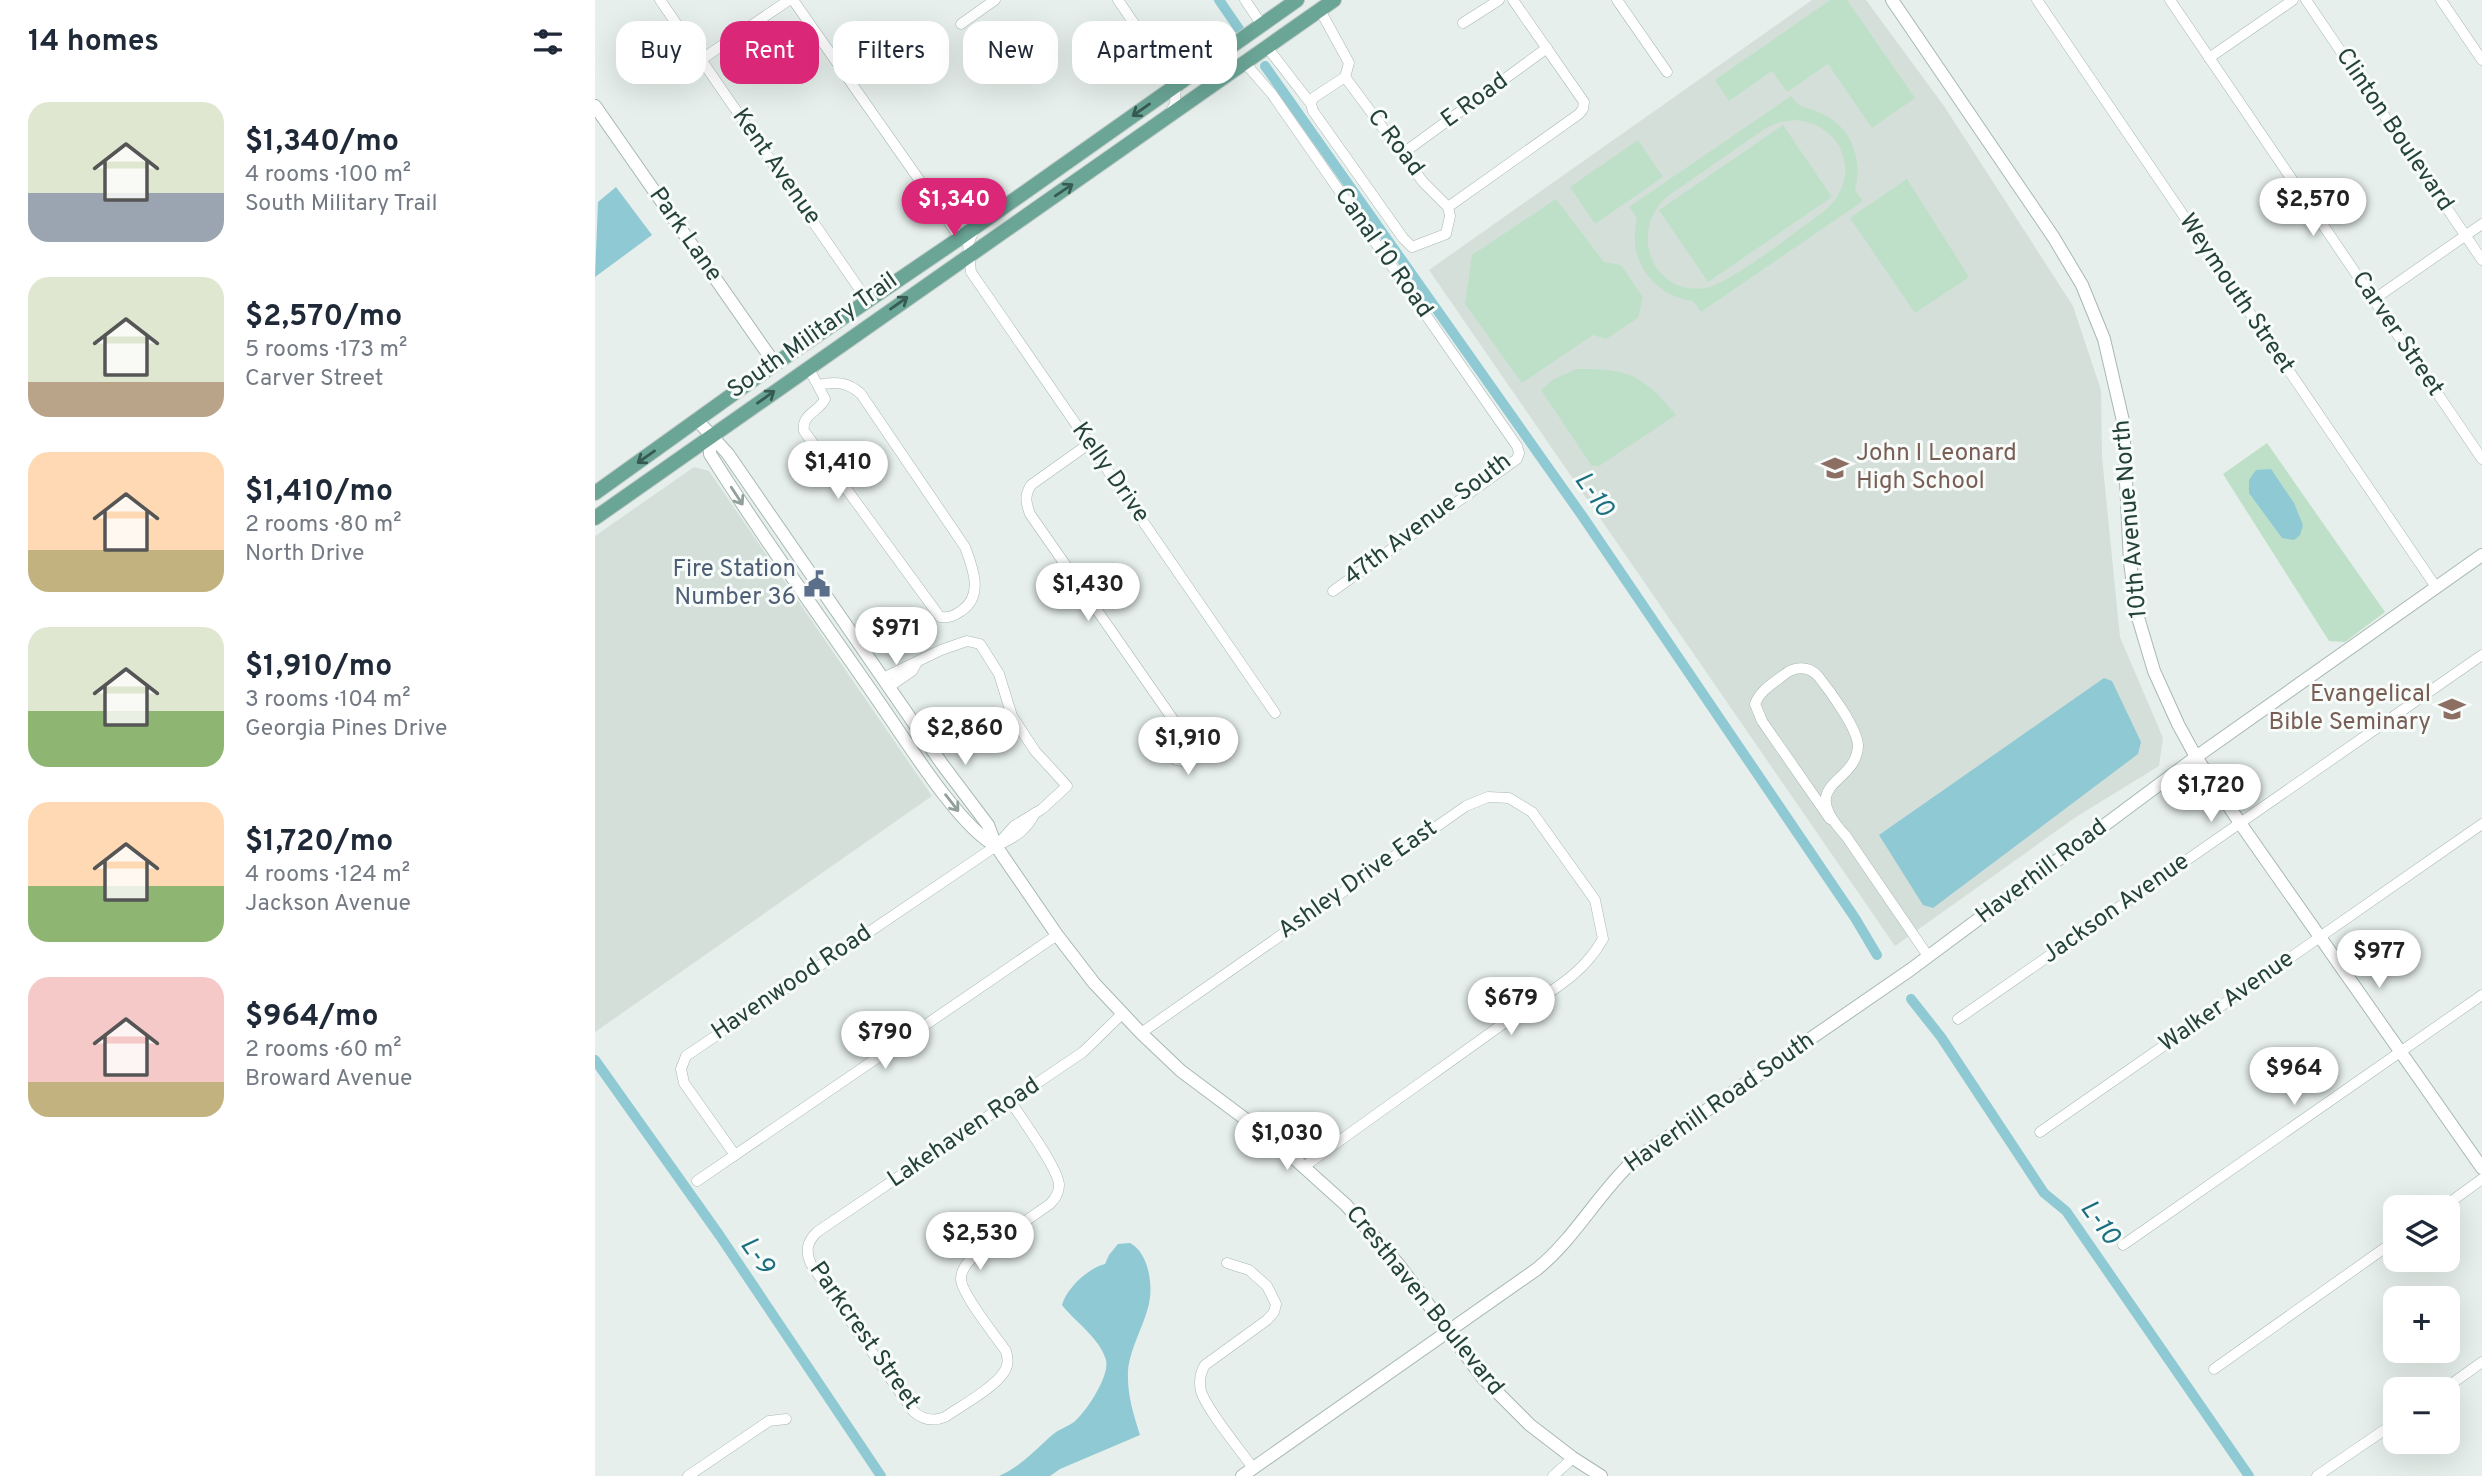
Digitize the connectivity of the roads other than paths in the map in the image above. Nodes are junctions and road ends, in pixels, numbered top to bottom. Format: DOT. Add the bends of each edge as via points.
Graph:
graph roads {
  1 [pos="660,0"];
  2 [pos="791,0"];
  3 [pos="995,0"];
  4 [pos="1118,0"];
  5 [pos="1245,0"];
  6 [pos="1297,0"];
  7 [pos="1334,0"];
  8 [pos="1499,0"];
  9 [pos="1513,0"];
  10 [pos="1617,0"];
  11 [pos="1892,0"];
  12 [pos="2037,0"];
  13 [pos="2170,0"];
  14 [pos="2293,0"];
  15 [pos="2306,0"];
  16 [pos="2441,0"];
  17 [pos="1320,10"];
  18 [pos="675,21"];
  19 [pos="1463,23"];
  20 [pos="961,24"];
  21 [pos="1262,24"];
  22 [pos="1267,47"];
  23 [pos="1547,48"];
  24 [pos="706,56"];
  25 [pos="2209,58"];
  26 [pos="2482,60"];
  27 [pos="1245,63"];
  28 [pos="706,65"];
  29 [pos="1667,72"];
  30 [pos="1345,76"];
  31 [pos="1175,85"];
  32 [pos="1207,90"];
  33 [pos="1311,104"];
  34 [pos="595,106"];
  35 [pos="1168,118"];
  36 [pos="1402,154"];
  37 [pos="1448,207"];
  38 [pos="2482,224"];
  39 [pos="975,227"];
  40 [pos="2466,236"];
  41 [pos="960,239"];
  42 [pos="968,255"];
  43 [pos="931,258"];
  44 [pos="2482,260"];
  45 [pos="927,284"];
  46 [pos="867,300"];
  47 [pos="2373,300"];
  48 [pos="775,365"];
  49 [pos="807,368"];
  50 [pos="818,385"];
  51 [pos="697,420"];
  52 [pos="710,436"];
  53 [pos="1090,443"];
  54 [pos="1517,446"];
  55 [pos="2482,460"];
  56 [pos="595,493"];
  57 [pos="595,518"];
  58 [pos="2482,555"];
  59 [pos="2436,587"];
  60 [pos="1333,591"];
  61 [pos="2482,655"];
  62 [pos="886,682"];
  63 [pos="1275,713"];
  64 [pos="1179,728"];
  65 [pos="2196,757"];
  66 [pos="1830,819"];
  67 [pos="2240,823"];
  68 [pos="2482,824"];
  69 [pos="996,846"];
  70 [pos="1058,935"];
  71 [pos="2321,936"];
  72 [pos="1928,956"];
  73 [pos="1910,970"];
  74 [pos="2482,995"];
  75 [pos="1122,1014"];
  76 [pos="1958,1019"];
  77 [pos="1140,1033"];
  78 [pos="2402,1051"];
  79 [pos="1011,1102"];
  80 [pos="2040,1132"];
  81 [pos="735,1155"];
  82 [pos="1305,1166"];
  83 [pos="2482,1167"];
  84 [pos="2482,1179"];
  85 [pos="697,1181"];
  86 [pos="2460,1195"];
  87 [pos="2123,1245"];
  88 [pos="2383,1249"];
  89 [pos="807,1250"];
  90 [pos="1227,1263"];
  91 [pos="1447,1332"];
  92 [pos="2482,1362"];
  93 [pos="2214,1369"];
  94 [pos="2460,1378"];
  95 [pos="786,1419"];
  96 [pos="2383,1431"];
  97 [pos="1573,1458"];
  98 [pos="1253,1468"];
  99 [pos="688,1476"];
  100 [pos="1242,1476"];
  101 [pos="1553,1476"];
  102 [pos="1601,1476"];
  103 [pos="2317,1476"];
  1 -- 18 [label="street, Kent Avenue"];
  2 -- 24 [label="street"];
  2 -- 41 [label="street"];
  3 -- 20 [label="street"];
  4 -- 31 [label="street"];
  5 -- 21 [label="street"];
  6 -- 21 [label="main road, South Military Trail"];
  6 -- 32 [label="main road" via="1289,20 1216,72"];
  7 -- 17 [label="main road, South Military Trail"];
  8 -- 19 [label="street"];
  9 -- 23 [label="street"];
  10 -- 29 [label="street"];
  11 -- 65 [label="street, 10th Avenue North" via="2054,238 2093,312 2112,365 2123,421 2137,614 2161,689"];
  12 -- 59 [label="street, Weymouth Street"];
  13 -- 25 [label="street, Carver Street"];
  14 -- 25 [label="street"];
  15 -- 40 [label="street, Clinton Boulevard"];
  16 -- 26 [label="street"];
  17 -- 22 [label="main road, South Military Trail"];
  17 -- 30 [label="street" via="1349,63"];
  21 -- 31 [label="main road, South Military Trail"];
  22 -- 27 [label="main road, South Military Trail"];
  22 -- 33 [label="street"];
  23 -- 36 [label="street, E Road"];
  23 -- 37 [label="street" via="1584,102 1580,114"];
  25 -- 47 [label="street, Carver Street"];
  27 -- 32 [label="main road, South Military Trail"];
  27 -- 54 [label="street, Canal 10 Road" via="1272,94"];
  28 -- 46 [label="street, Kent Avenue"];
  30 -- 33 [label="street"];
  30 -- 36 [label="street, C Road"];
  31 -- 35 [label="street" via="1175,103"];
  31 -- 39 [label="main road, South Military Trail, one-way"];
  32 -- 35 [label="main road, South Military Trail"];
  33 -- 37 [label="street" via="1412,247 1446,234"];
  34 -- 48 [label="street, Park Lane"];
  42 -- 35 [label="main road, South Military Trail, one-way"];
  36 -- 37 [label="street, C Road"];
  38 -- 40 [label="street"];
  39 -- 41 [label="main road, South Military Trail"];
  39 -- 42 [label="street"];
  40 -- 44 [label="street, Clinton Boulevard"];
  40 -- 47 [label="street"];
  41 -- 43 [label="main road, South Military Trail"];
  42 -- 45 [label="main road, South Military Trail"];
  42 -- 53 [label="street, Kelly Drive" via="971,272"];
  43 -- 45 [label="main road" via="935,264"];
  43 -- 46 [label="main road, South Military Trail"];
  49 -- 45 [label="main road, South Military Trail, one-way"];
  46 -- 48 [label="main road, South Military Trail"];
  47 -- 55 [label="street, Carver Street"];
  48 -- 51 [label="main road, South Military Trail"];
  49 -- 50 [label="street"];
  52 -- 49 [label="main road, South Military Trail, one-way"];
  50 -- 50 [label="street" via="825,399 805,418 804,431 940,617 965,609 976,585 965,547 861,394 844,384"];
  51 -- 52 [label="street, Cresthaven Boulevard"];
  51 -- 56 [label="main road, South Military Trail, one-way"];
  52 -- 57 [label="main road, South Military Trail"];
  52 -- 62 [label="street, Cresthaven Boulevard" via="728,454"];
  52 -- 69 [label="street, Cresthaven Boulevard, one-way" via="710,454 794,581 937,784 983,840"];
  53 -- 63 [label="street, Kelly Drive"];
  53 -- 64 [label="street" via="1031,485 1026,502"];
  54 -- 60 [label="street, 47th Avenue South" via="1517,459"];
  58 -- 59 [label="street, Haverhill Road"];
  59 -- 65 [label="street, Haverhill Road"];
  61 -- 67 [label="street, Jackson Avenue"];
  62 -- 69 [label="street, Cresthaven Boulevard" via="988,825"];
  62 -- 69 [label="street" via="912,671 917,661 967,641 980,644 999,674 1012,716 1035,751 1067,786 1014,838"];
  65 -- 67 [label="street, 10th Avenue North"];
  65 -- 72 [label="street, Haverhill Road"];
  66 -- 66 [label="street" via="1826,799 1831,785 1854,761 1856,733 1816,674 1803,667 1790,670 1758,695 1755,704"];
  66 -- 72 [label="street"];
  67 -- 71 [label="street, 10th Avenue North"];
  67 -- 76 [label="street, Jackson Avenue"];
  68 -- 71 [label="street, Walker Avenue"];
  69 -- 70 [label="street, Cresthaven Boulevard"];
  69 -- 81 [label="street, Havenwood Road" via="686,1056 681,1069 684,1083"];
  70 -- 75 [label="street, Cresthaven Boulevard"];
  70 -- 81 [label="street"];
  71 -- 78 [label="street, 10th Avenue North"];
  71 -- 80 [label="street, Walker Avenue"];
  72 -- 73 [label="street, Haverhill Road"];
  73 -- 91 [label="street, Haverhill Road South" via="1633,1161 1549,1259"];
  74 -- 78 [label="street"];
  75 -- 77 [label="street, Cresthaven Boulevard"];
  75 -- 79 [label="street, Lakehaven Road" via="1083,1052"];
  77 -- 82 [label="street, Cresthaven Boulevard" via="1181,1071"];
  77 -- 82 [label="street, Ashley Drive East" via="1466,806 1488,797 1509,798 1532,812 1595,900 1603,939 1592,959"];
  78 -- 83 [label="street, 10th Avenue North"];
  78 -- 87 [label="street"];
  79 -- 89 [label="street, Lakehaven Road" via="817,1232"];
  79 -- 89 [label="street, Parkcrest Street" via="1059,1186 1050,1204 971,1259 962,1272 965,1292 1006,1351 1006,1371 998,1380 945,1417 925,1419 913,1410 811,1264"];
  81 -- 85 [label="street"];
  82 -- 91 [label="street, Cresthaven Boulevard" via="1373,1234"];
  84 -- 86 [label="street"];
  88 -- 93 [label="street"];
  90 -- 98 [label="street" via="1249,1270 1267,1286 1276,1304 1267,1320 1200,1373 1201,1392"];
  91 -- 97 [label="street, Cresthaven Boulevard" via="1506,1402"];
  91 -- 98 [label="street, Haverhill Road South"];
  92 -- 94 [label="street"];
  95 -- 99 [label="street" via="769,1421"];
  96 -- 103 [label="street"];
  97 -- 101 [label="street"];
  97 -- 102 [label="street, Cresthaven Boulevard"];
  98 -- 100 [label="street, Haverhill Road South"];
}
